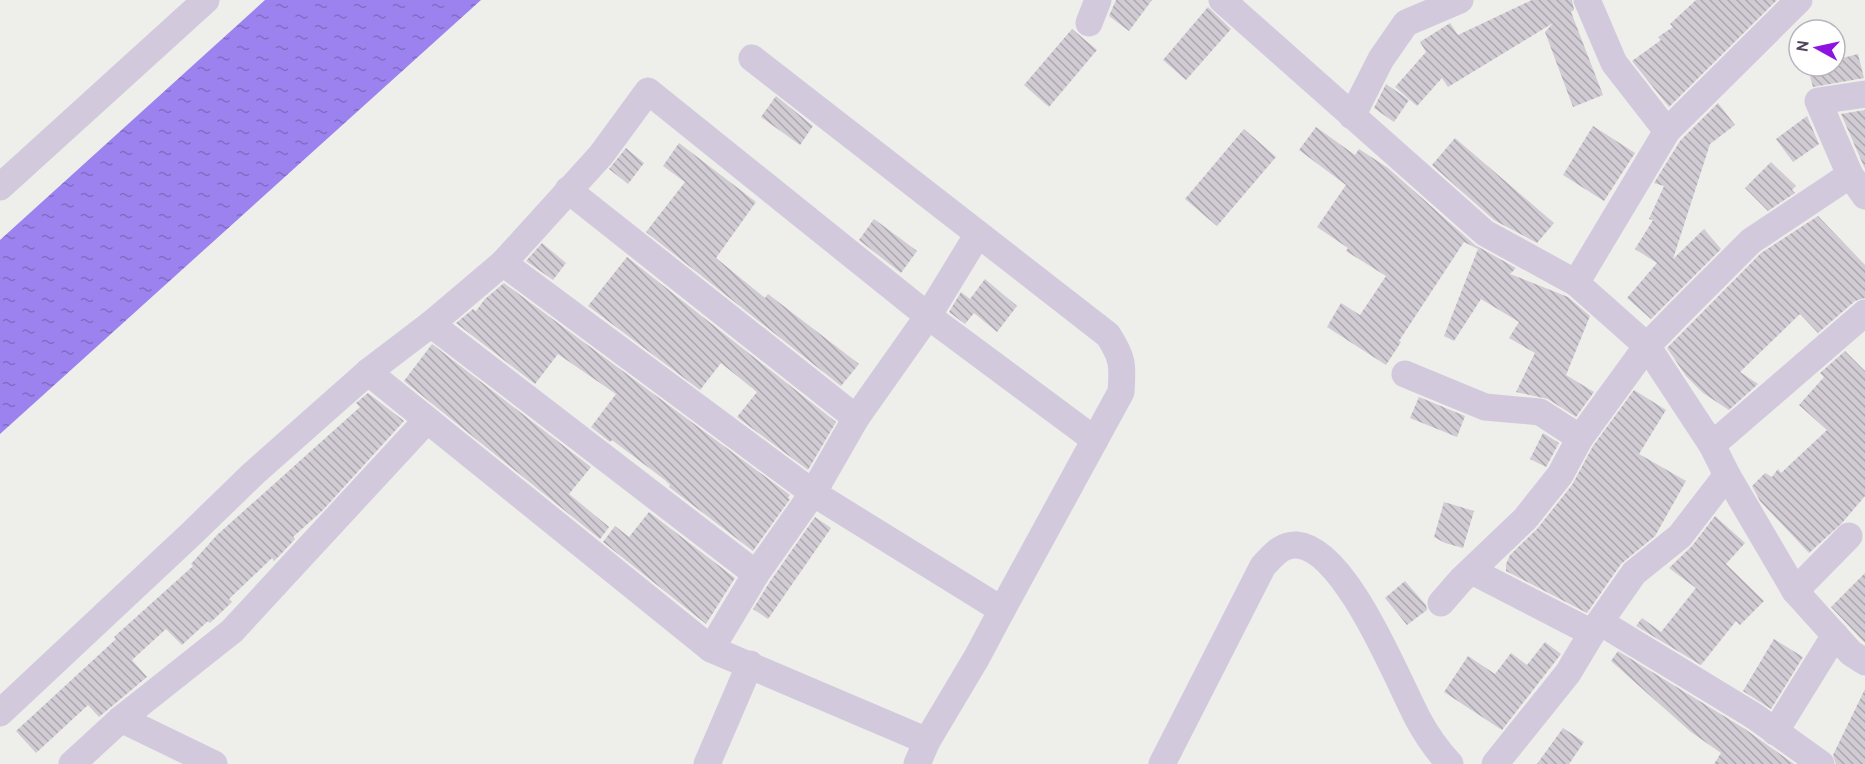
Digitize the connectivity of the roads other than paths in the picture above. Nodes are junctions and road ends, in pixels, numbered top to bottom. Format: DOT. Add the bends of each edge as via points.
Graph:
graph roads {
  1 [pos="206,0"];
  2 [pos="1222,0"];
  3 [pos="1460,0"];
  4 [pos="1587,0"];
  5 [pos="1799,0"];
  6 [pos="752,58"];
  7 [pos="1865,94"];
  8 [pos="1352,116"];
  9 [pos="1667,130"];
  10 [pos="1857,185"];
  11 [pos="0,187"];
  12 [pos="568,190"];
  13 [pos="978,234"];
  14 [pos="502,263"];
  15 [pos="1576,283"];
  16 [pos="1865,313"];
  17 [pos="928,316"];
  18 [pos="431,324"];
  19 [pos="1647,346"];
  20 [pos="368,372"];
  21 [pos="1405,374"];
  22 [pos="856,418"];
  23 [pos="427,420"];
  24 [pos="1580,438"];
  25 [pos="1095,440"];
  26 [pos="1712,445"];
  27 [pos="1727,475"];
  28 [pos="813,493"];
  29 [pos="1849,536"];
  30 [pos="1472,571"];
  31 [pos="756,574"];
  32 [pos="1795,591"];
  33 [pos="1441,603"];
  34 [pos="1002,610"];
  35 [pos="1596,627"];
  36 [pos="1854,646"];
  37 [pos="711,649"];
  38 [pos="750,664"];
  39 [pos="0,713"];
  40 [pos="121,719"];
  41 [pos="1776,732"];
  42 [pos="922,752"];
  43 [pos="72,764"];
  44 [pos="214,764"];
  45 [pos="707,764"];
  46 [pos="1162,764"];
  47 [pos="1450,764"];
  48 [pos="1495,764"];
  49 [pos="1821,764"];
  1 -- 11 [label="street"];
  2 -- 8 [label="street"];
  3 -- 8 [label="street" via="1406,23 1381,59"];
  4 -- 9 [label="street" via="1614,63"];
  5 -- 9 [label="street"];
  6 -- 13 [label="street"];
  7 -- 10 [label="street" via="1818,101"];
  8 -- 15 [label="street" via="1485,232"];
  9 -- 15 [label="street"];
  10 -- 19 [label="street" via="1751,242"];
  12 -- 14 [label="street"];
  12 -- 17 [label="street" via="601,155 648,91"];
  12 -- 22 [label="street"];
  13 -- 17 [label="street"];
  13 -- 25 [label="street" via="1108,335 1116,348 1123,366 1121,392"];
  14 -- 18 [label="street"];
  14 -- 28 [label="street"];
  15 -- 19 [label="street"];
  16 -- 26 [label="street"];
  17 -- 22 [label="street"];
  17 -- 25 [label="street"];
  18 -- 20 [label="street"];
  18 -- 31 [label="street"];
  19 -- 24 [label="street"];
  19 -- 26 [label="street"];
  20 -- 23 [label="street"];
  20 -- 39 [label="street" via="254,473"];
  21 -- 24 [label="street" via="1485,407 1540,411"];
  22 -- 28 [label="street"];
  23 -- 37 [label="street"];
  23 -- 40 [label="street" via="232,631"];
  24 -- 30 [label="street" via="1560,475 1532,510"];
  25 -- 34 [label="street"];
  26 -- 27 [label="street"];
  27 -- 32 [label="street"];
  27 -- 35 [label="street" via="1680,536 1634,573"];
  28 -- 31 [label="street"];
  28 -- 34 [label="street"];
  29 -- 32 [label="street"];
  30 -- 33 [label="street"];
  30 -- 35 [label="street"];
  31 -- 37 [label="street"];
  32 -- 36 [label="street"];
  34 -- 42 [label="street"];
  35 -- 41 [label="street"];
  35 -- 48 [label="street" via="1568,673"];
  36 -- 41 [label="street"];
  37 -- 38 [label="street"];
  38 -- 42 [label="street"];
  38 -- 45 [label="street"];
  40 -- 43 [label="street"];
  40 -- 44 [label="street"];
  41 -- 49 [label="street"];
  46 -- 47 [label="street" via="1263,566 1281,548 1298,545 1317,553 1331,565 1357,599 1419,721"];
}
